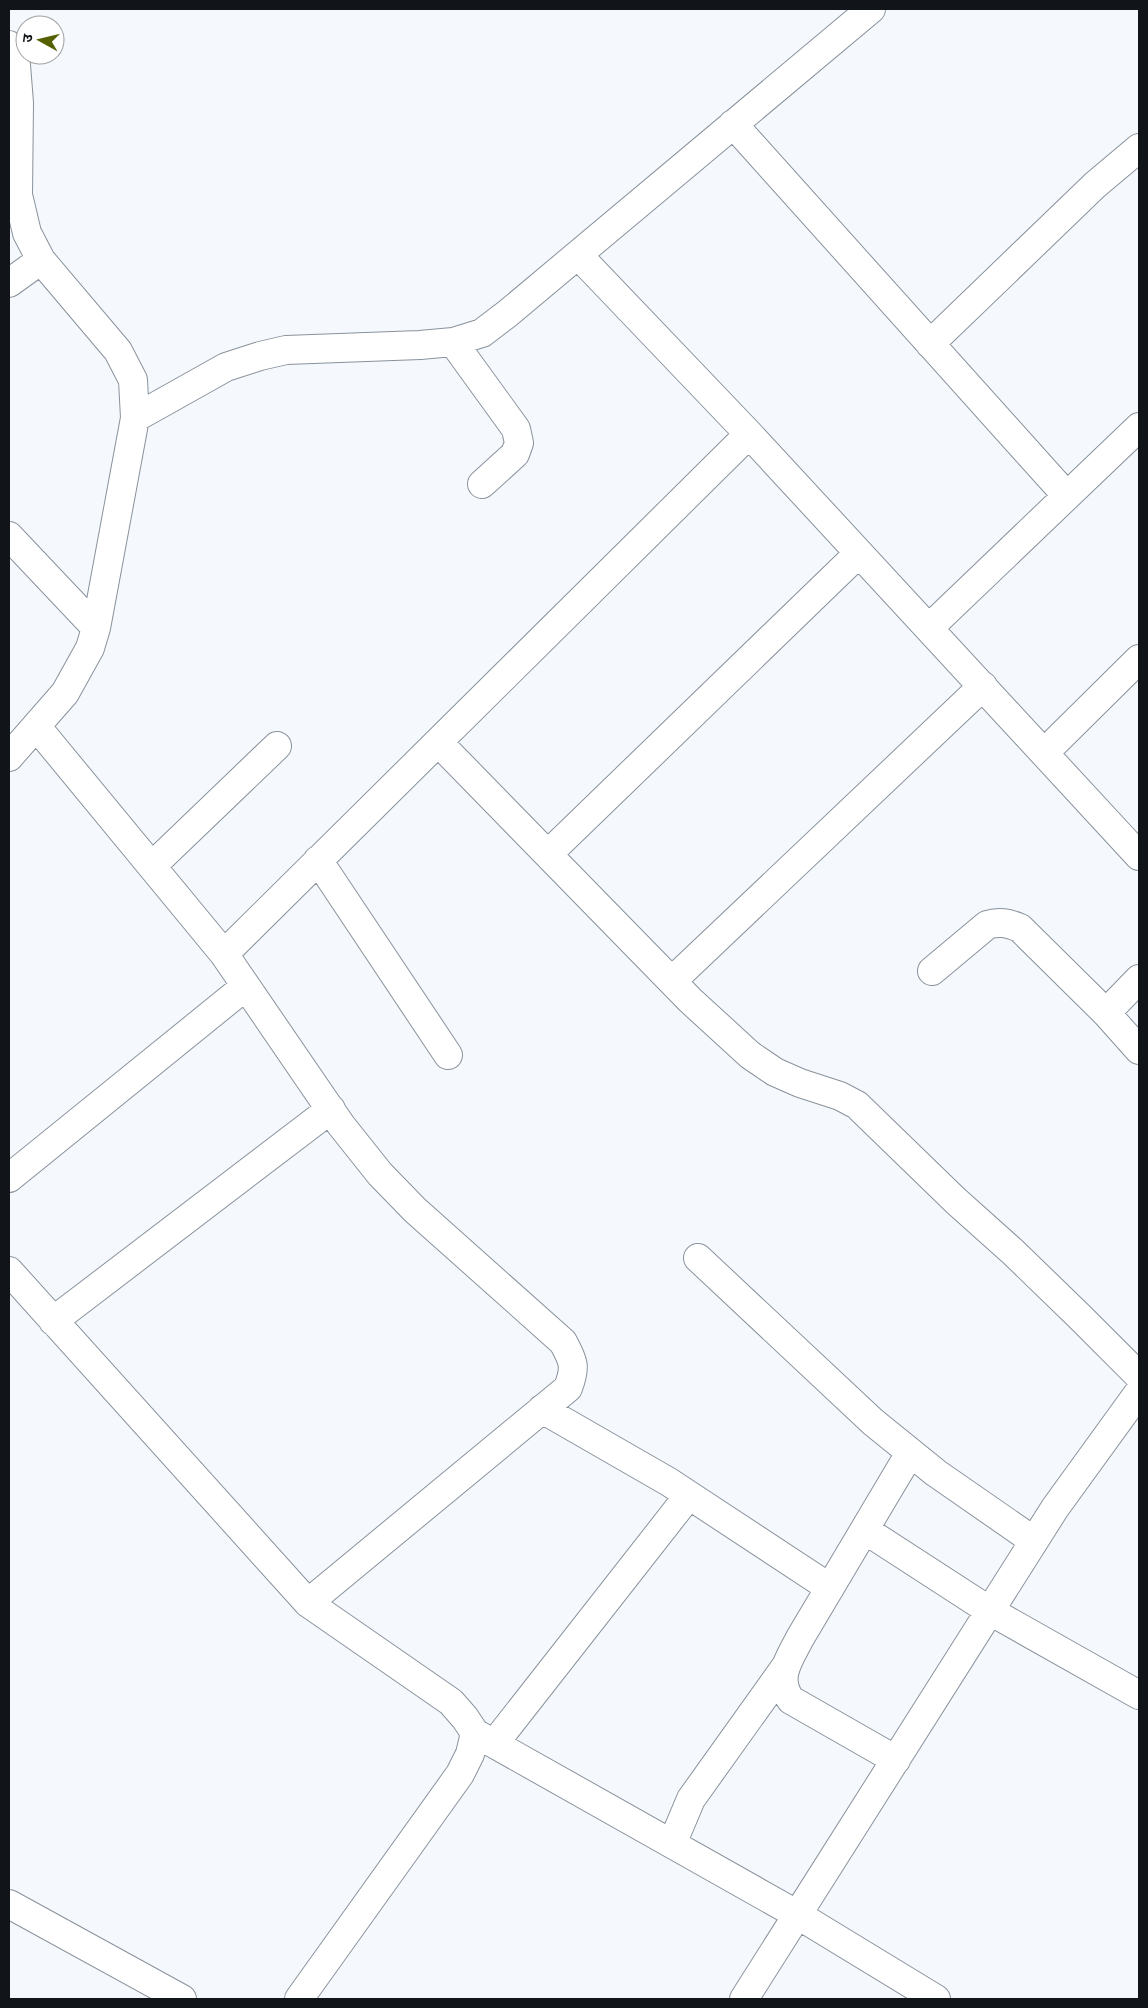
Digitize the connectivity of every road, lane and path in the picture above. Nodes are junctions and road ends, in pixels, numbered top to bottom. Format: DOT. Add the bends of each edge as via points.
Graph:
graph roads {
  1 [pos="871,9"];
  2 [pos="9,46"];
  3 [pos="733,124"];
  4 [pos="1139,148"];
  5 [pos="578,254"];
  6 [pos="41,260"];
  7 [pos="9,283"];
  8 [pos="453,342"];
  9 [pos="930,344"];
  10 [pos="135,418"];
  11 [pos="1139,427"];
  12 [pos="749,434"];
  13 [pos="482,484"];
  14 [pos="1067,496"];
  15 [pos="9,536"];
  16 [pos="859,553"];
  17 [pos="96,628"];
  18 [pos="929,628"];
  19 [pos="1139,659"];
  20 [pos="983,686"];
  21 [pos="36,726"];
  22 [pos="438,742"];
  23 [pos="277,746"];
  24 [pos="1044,753"];
  25 [pos="9,757"];
  26 [pos="548,854"];
  27 [pos="1139,856"];
  28 [pos="318,860"];
  29 [pos="152,866"];
  30 [pos="224,954"];
  31 [pos="932,972"];
  32 [pos="1139,979"];
  33 [pos="672,981"];
  34 [pos="246,986"];
  35 [pos="1106,1013"];
  36 [pos="1139,1050"];
  37 [pos="448,1055"];
  38 [pos="330,1109"];
  39 [pos="9,1178"];
  40 [pos="698,1258"];
  41 [pos="9,1271"];
  42 [pos="53,1321"];
  43 [pos="1139,1376"];
  44 [pos="1139,1392"];
  45 [pos="542,1409"];
  46 [pos="910,1453"];
  47 [pos="689,1495"];
  48 [pos="865,1530"];
  49 [pos="1034,1540"];
  50 [pos="830,1588"];
  51 [pos="308,1603"];
  52 [pos="990,1611"];
  53 [pos="786,1666"];
  54 [pos="1139,1695"];
  55 [pos="484,1739"];
  56 [pos="896,1760"];
  57 [pos="672,1844"];
  58 [pos="9,1904"];
  59 [pos="798,1915"];
  60 [pos="182,1999"];
  61 [pos="299,1999"];
  62 [pos="744,1999"];
  63 [pos="936,1999"];
  1 -- 3 [label="street"];
  2 -- 6 [label="street" via="16,65 19,103 18,195 27,233"];
  3 -- 5 [label="street"];
  3 -- 9 [label="street"];
  4 -- 9 [label="street" via="1095,184"];
  5 -- 8 [label="street" via="482,333"];
  5 -- 12 [label="street"];
  6 -- 7 [label="street"];
  6 -- 10 [label="street" via="118,351 132,380"];
  8 -- 10 [label="street" via="286,350 260,356 226,367"];
  8 -- 13 [label="street" via="516,428 519,443 515,454"];
  9 -- 14 [label="street"];
  10 -- 17 [label="street"];
  11 -- 14 [label="street"];
  12 -- 16 [label="street"];
  12 -- 22 [label="street"];
  14 -- 18 [label="street"];
  15 -- 17 [label="street"];
  16 -- 18 [label="street"];
  16 -- 26 [label="street"];
  17 -- 21 [label="street" via="90,648 65,693"];
  18 -- 20 [label="street"];
  19 -- 24 [label="street"];
  20 -- 24 [label="street"];
  20 -- 33 [label="street"];
  21 -- 25 [label="street"];
  21 -- 29 [label="street"];
  22 -- 26 [label="street"];
  22 -- 28 [label="street"];
  23 -- 29 [label="street"];
  24 -- 27 [label="street"];
  26 -- 33 [label="street"];
  28 -- 30 [label="street"];
  28 -- 37 [label="street"];
  29 -- 30 [label="street"];
  30 -- 34 [label="street"];
  31 -- 35 [label="street" via="987,926 1009,923 1020,928"];
  32 -- 35 [label="street"];
  33 -- 43 [label="street" via="750,1055 775,1072 857,1105 1073,1309"];
  34 -- 38 [label="street"];
  34 -- 39 [label="street"];
  35 -- 36 [label="street"];
  38 -- 42 [label="street"];
  38 -- 45 [label="street" via="380,1174 403,1198 563,1342 571,1355 574,1373 568,1388"];
  40 -- 46 [label="street"];
  41 -- 42 [label="street"];
  42 -- 51 [label="street"];
  44 -- 49 [label="street"];
  45 -- 47 [label="street"];
  45 -- 51 [label="street"];
  46 -- 48 [label="street"];
  46 -- 49 [label="street"];
  47 -- 50 [label="street"];
  47 -- 55 [label="street"];
  48 -- 50 [label="street"];
  48 -- 52 [label="street"];
  49 -- 52 [label="street"];
  50 -- 53 [label="street"];
  51 -- 55 [label="street" via="451,1702"];
  52 -- 54 [label="street"];
  52 -- 56 [label="street"];
  53 -- 56 [label="street" via="784,1691 791,1700"];
  53 -- 57 [label="street" via="691,1798"];
  55 -- 57 [label="street"];
  55 -- 61 [label="street" via="470,1754 460,1774"];
  56 -- 59 [label="street"];
  57 -- 59 [label="street"];
  58 -- 60 [label="street"];
  59 -- 62 [label="street"];
  59 -- 63 [label="street"];
}
